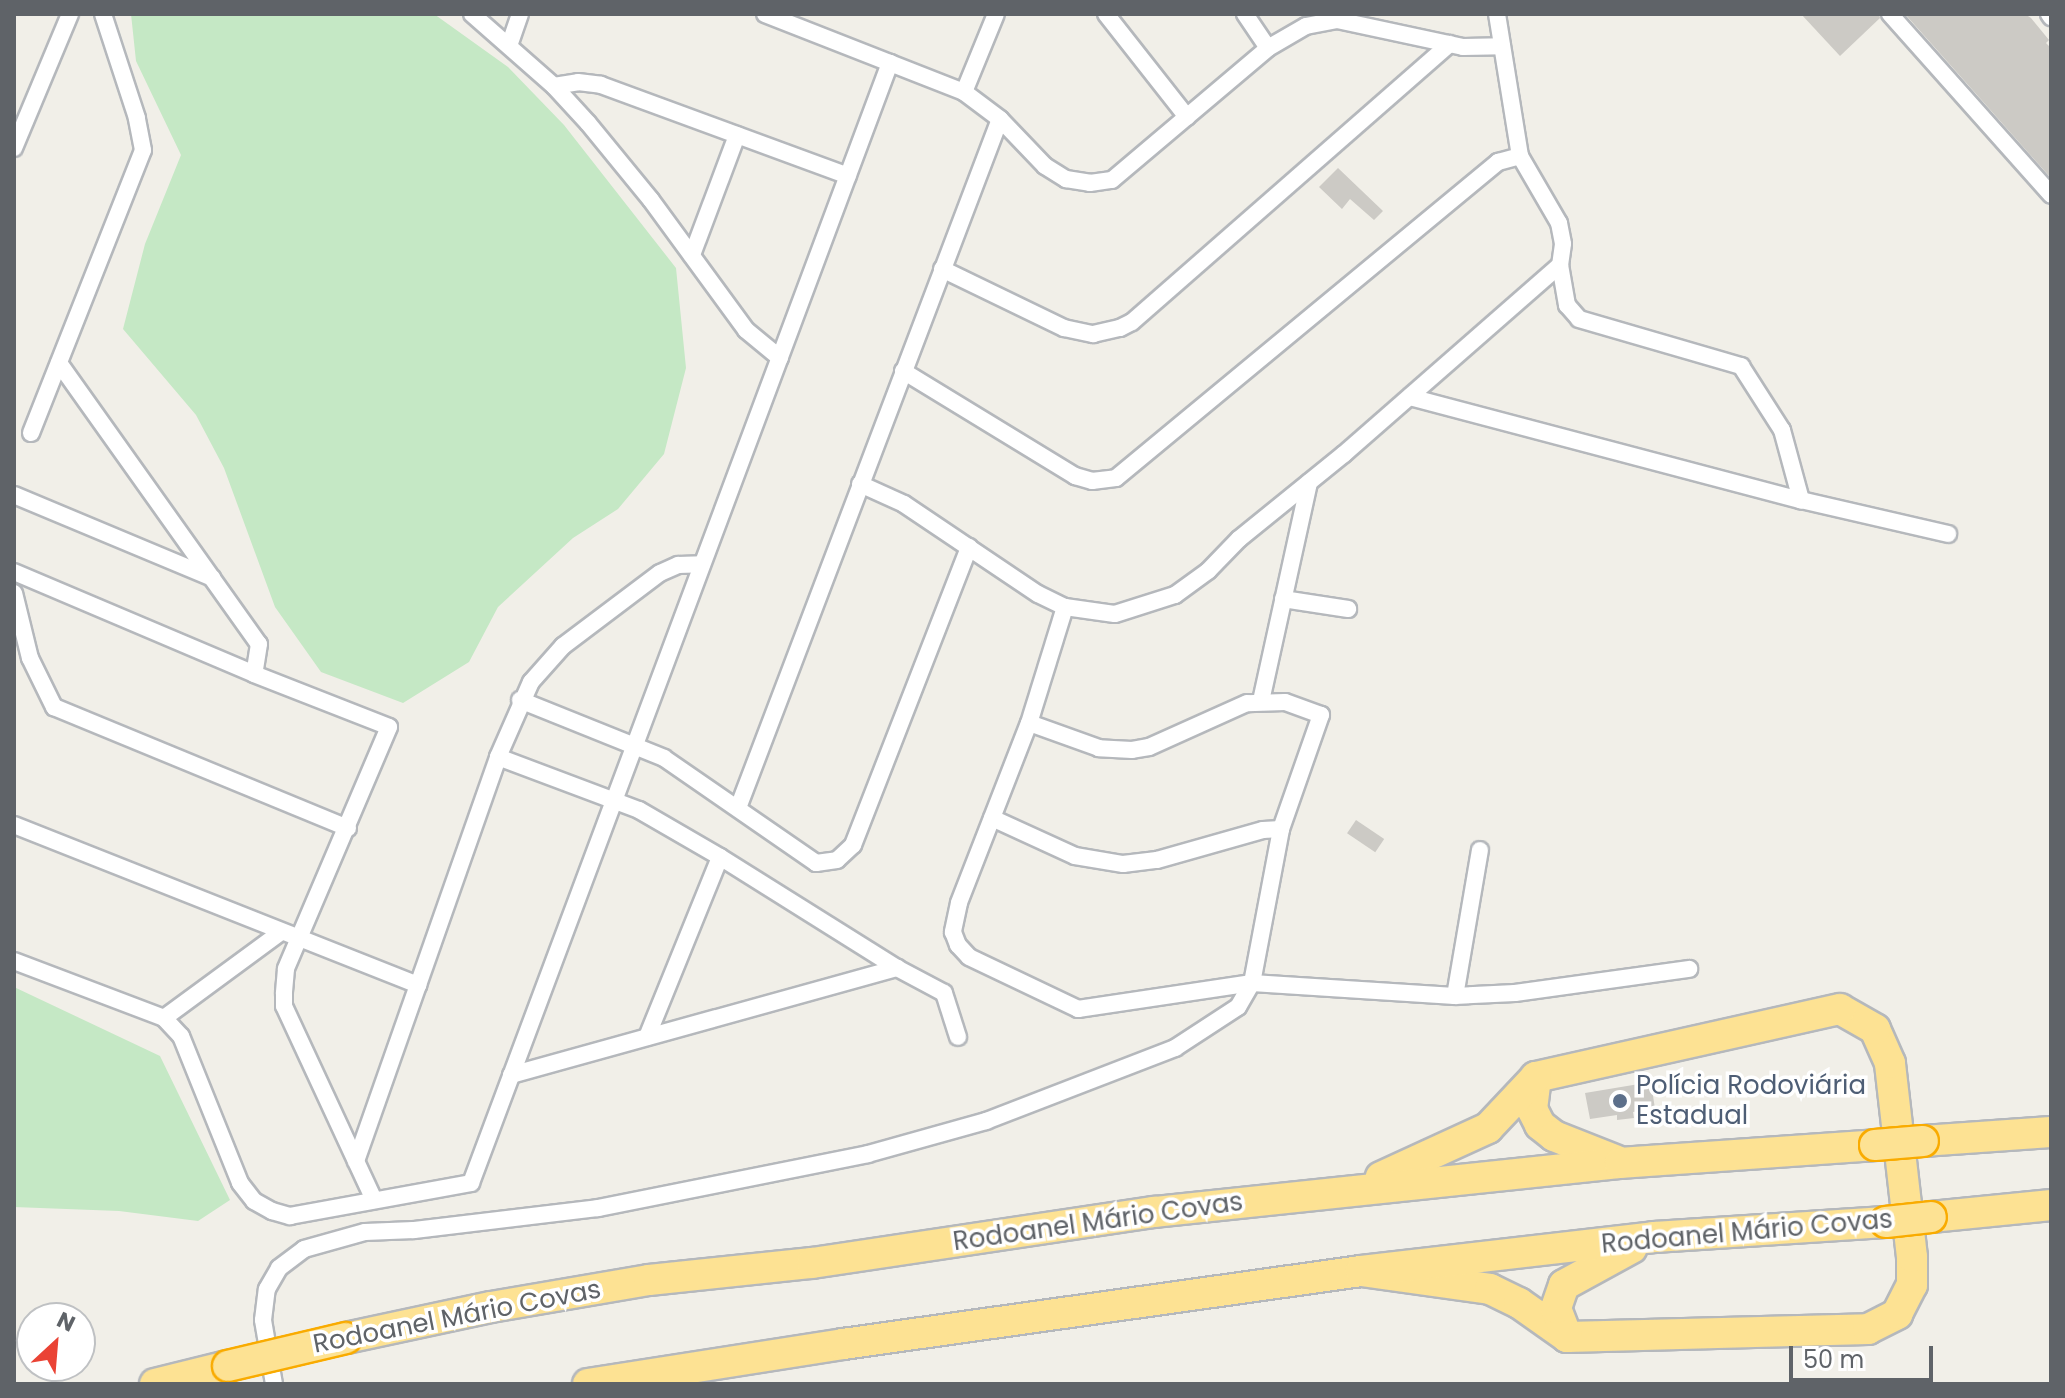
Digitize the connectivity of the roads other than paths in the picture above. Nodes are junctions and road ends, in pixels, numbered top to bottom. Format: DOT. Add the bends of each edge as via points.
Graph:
graph roads {
  1 [pos="70,14"];
  2 [pos="103,14"];
  3 [pos="472,14"];
  4 [pos="520,14"];
  5 [pos="765,14"];
  6 [pos="996,14"];
  7 [pos="1106,14"];
  8 [pos="1245,14"];
  9 [pos="1497,14"];
  10 [pos="1890,14"];
  11 [pos="1449,44"];
  12 [pos="509,46"];
  13 [pos="1502,46"];
  14 [pos="1268,48"];
  15 [pos="890,63"];
  16 [pos="554,86"];
  17 [pos="964,92"];
  18 [pos="1187,117"];
  19 [pos="1000,119"];
  20 [pos="737,135"];
  21 [pos="14,148"];
  22 [pos="1520,156"];
  23 [pos="848,176"];
  24 [pos="2051,195"];
  25 [pos="692,255"];
  26 [pos="1560,265"];
  27 [pos="942,269"];
  28 [pos="780,358"];
  29 [pos="59,363"];
  30 [pos="903,371"];
  31 [pos="1410,397"];
  32 [pos="31,433"];
  33 [pos="1309,482"];
  34 [pos="860,484"];
  35 [pos="14,495"];
  36 [pos="1801,500"];
  37 [pos="1948,534"];
  38 [pos="969,547"];
  39 [pos="702,564"];
  40 [pos="14,572"];
  41 [pos="212,578"];
  42 [pos="14,593"];
  43 [pos="1283,599"];
  44 [pos="1065,607"];
  45 [pos="1348,609"];
  46 [pos="254,674"];
  47 [pos="520,700"];
  48 [pos="1261,701"];
  49 [pos="1029,723"];
  50 [pos="635,745"];
  51 [pos="498,757"];
  52 [pos="614,801"];
  53 [pos="738,808"];
  54 [pos="992,818"];
  55 [pos="14,825"];
  56 [pos="348,828"];
  57 [pos="1281,829"];
  58 [pos="1480,850"];
  59 [pos="720,857"];
  60 [pos="281,932"];
  61 [pos="299,939"];
  62 [pos="14,961"];
  63 [pos="897,968"];
  64 [pos="1689,969"];
  65 [pos="1252,983"];
  66 [pos="418,985"];
  67 [pos="1455,996"];
  68 [pos="164,1018"];
  69 [pos="647,1037"];
  70 [pos="958,1037"];
  71 [pos="511,1075"];
  72 [pos="1536,1077"];
  73 [pos="2051,1132"];
  74 [pos="356,1161"];
  75 [pos="1620,1163"];
  76 [pos="1356,1188"];
  77 [pos="374,1200"];
  78 [pos="2051,1205"];
  79 [pos="1654,1237"];
  80 [pos="1361,1271"];
  81 [pos="1567,1337"];
  82 [pos="155,1384"];
  83 [pos="274,1384"];
  84 [pos="588,1384"];
  1 -- 21 [label="street"];
  2 -- 29 [label="street" via="143,150"];
  3 -- 12 [label="street"];
  4 -- 12 [label="street"];
  5 -- 15 [label="street"];
  6 -- 17 [label="street"];
  7 -- 18 [label="street"];
  8 -- 14 [label="street"];
  9 -- 13 [label="street"];
  10 -- 24 [label="street"];
  11 -- 13 [label="street"];
  11 -- 14 [label="street" via="1337,20 1306,26"];
  11 -- 27 [label="street" via="1120,328 1093,334 1064,328"];
  12 -- 16 [label="street"];
  13 -- 22 [label="street"];
  14 -- 18 [label="street"];
  15 -- 17 [label="street"];
  15 -- 23 [label="street"];
  16 -- 20 [label="street" via="601,85"];
  16 -- 25 [label="street"];
  17 -- 19 [label="street"];
  18 -- 19 [label="street" via="1112,180 1090,183 1066,179 1045,166"];
  19 -- 27 [label="street"];
  20 -- 23 [label="street"];
  20 -- 25 [label="street"];
  22 -- 26 [label="street" via="1559,223"];
  22 -- 30 [label="street" via="1498,162 1116,478 1092,481 1075,476"];
  23 -- 28 [label="street"];
  25 -- 28 [label="street" via="746,330"];
  26 -- 31 [label="street"];
  26 -- 36 [label="street" via="1567,305 1579,319 1741,366 1782,430"];
  27 -- 30 [label="street"];
  28 -- 39 [label="street"];
  29 -- 32 [label="street"];
  29 -- 41 [label="street"];
  30 -- 34 [label="street"];
  31 -- 33 [label="street"];
  31 -- 36 [label="street"];
  33 -- 43 [label="street"];
  33 -- 44 [label="street" via="1175,595 1115,614"];
  34 -- 38 [label="street" via="904,504"];
  34 -- 53 [label="street"];
  35 -- 41 [label="street"];
  36 -- 37 [label="street"];
  38 -- 44 [label="street"];
  38 -- 53 [label="street" via="853,845 837,860 816,863"];
  39 -- 47 [label="street" via="678,565 660,573 552,656"];
  39 -- 50 [label="street"];
  40 -- 46 [label="street"];
  41 -- 46 [label="street" via="259,644"];
  42 -- 56 [label="street" via="30,658 54,707"];
  43 -- 45 [label="street"];
  43 -- 48 [label="street"];
  44 -- 49 [label="street"];
  46 -- 56 [label="street" via="389,727"];
  47 -- 50 [label="street"];
  47 -- 51 [label="street"];
  48 -- 49 [label="street" via="1132,750 1099,748"];
  48 -- 57 [label="street" via="1296,704 1321,715"];
  49 -- 54 [label="street"];
  50 -- 52 [label="street"];
  50 -- 53 [label="street" via="664,758"];
  51 -- 52 [label="street"];
  51 -- 66 [label="street"];
  52 -- 59 [label="street"];
  52 -- 71 [label="street"];
  54 -- 57 [label="street" via="1075,856 1123,864"];
  54 -- 65 [label="street" via="953,932 969,957 1078,1009"];
  55 -- 60 [label="street"];
  56 -- 61 [label="street"];
  57 -- 65 [label="street"];
  58 -- 67 [label="street"];
  59 -- 63 [label="street"];
  59 -- 69 [label="street"];
  60 -- 61 [label="street"];
  60 -- 68 [label="street"];
  61 -- 66 [label="street"];
  61 -- 74 [label="street" via="286,969 284,1006"];
  62 -- 68 [label="street"];
  63 -- 69 [label="street"];
  63 -- 70 [label="street" via="944,993"];
  64 -- 67 [label="street"];
  65 -- 67 [label="street"];
  65 -- 83 [label="street" via="1238,1007 1175,1048 986,1121 868,1154 598,1208 365,1232 304,1249 279,1268 267,1289 263,1320"];
  66 -- 74 [label="street"];
  68 -- 77 [label="street" via="181,1036 240,1183 254,1201 290,1216"];
  69 -- 71 [label="street"];
  71 -- 77 [label="street" via="471,1183"];
  72 -- 75 [label="highway" via="1532,1109 1540,1125"];
  72 -- 76 [label="highway" via="1488,1128"];
  72 -- 81 [label="highway" via="1840,1009 1875,1029 1892,1078 1912,1285 1890,1320 1845,1332"];
  73 -- 75 [label="highway, Rodoanel Mário Covas, bridge"];
  74 -- 77 [label="street"];
  75 -- 76 [label="highway, Rodoanel Mário Covas"];
  76 -- 82 [label="highway, Rodoanel Mário Covas, bridge" via="812,1263 649,1280 491,1307"];
  78 -- 79 [label="highway, Rodoanel Mário Covas, bridge"];
  79 -- 80 [label="highway, Rodoanel Mário Covas"];
  79 -- 81 [label="highway" via="1564,1285 1556,1308"];
  80 -- 81 [label="highway" via="1490,1289"];
  80 -- 84 [label="highway, Rodoanel Mário Covas"];
}
